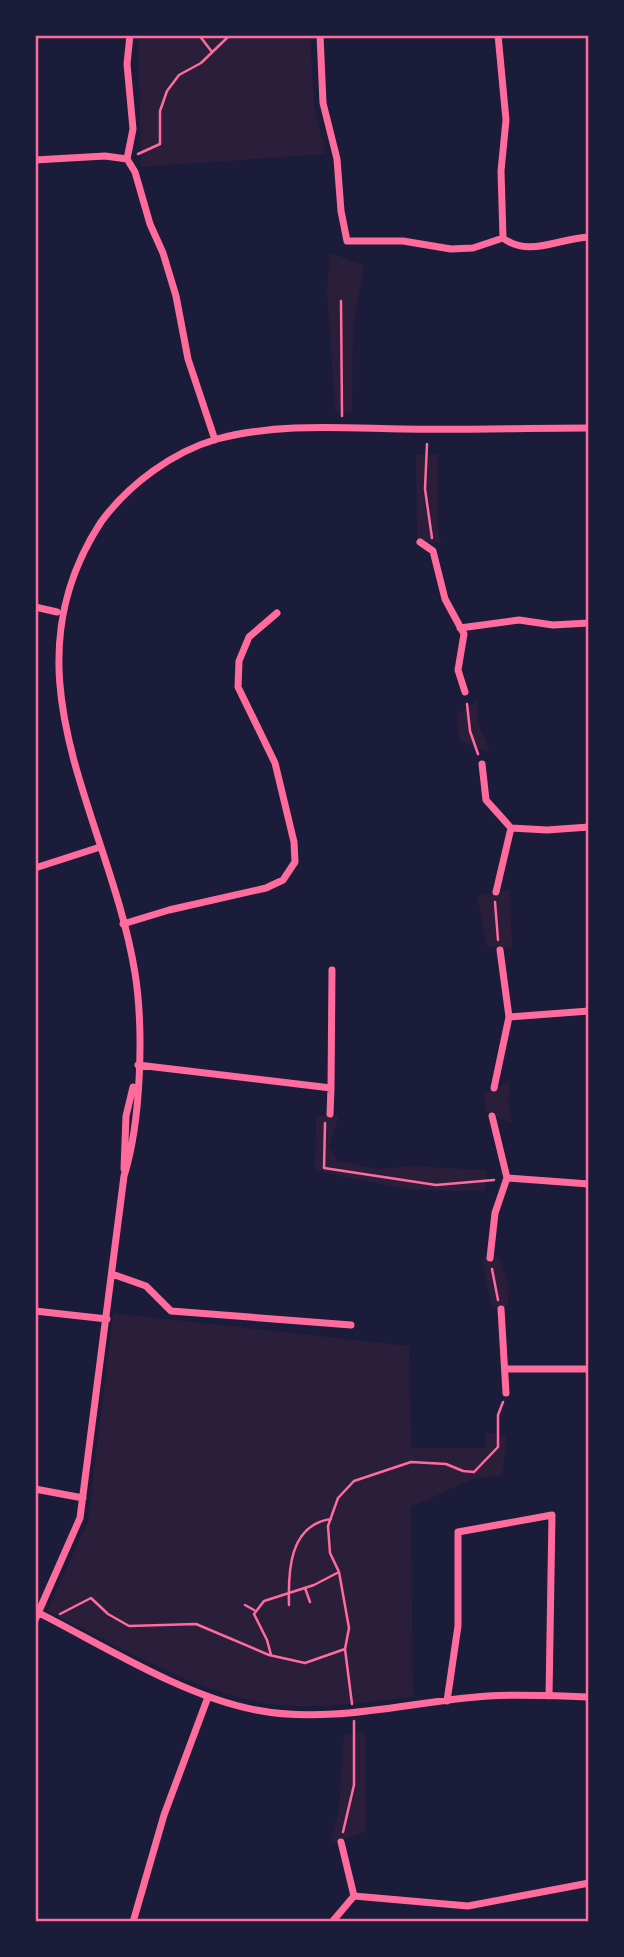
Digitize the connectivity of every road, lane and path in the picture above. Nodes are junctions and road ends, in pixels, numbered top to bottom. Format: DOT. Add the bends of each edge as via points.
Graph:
graph roads {
  1 [pos="130,35"];
  2 [pos="199,35"];
  3 [pos="230,35"];
  4 [pos="320,35"];
  5 [pos="498,35"];
  6 [pos="212,52"];
  7 [pos="153,148"];
  8 [pos="127,159"];
  9 [pos="35,160"];
  10 [pos="589,237"];
  11 [pos="503,238"];
  12 [pos="341,301"];
  13 [pos="341,428"];
  14 [pos="589,428"];
  15 [pos="215,440"];
  16 [pos="427,444"];
  17 [pos="420,542"];
  18 [pos="433,551"];
  19 [pos="35,607"];
  20 [pos="57,612"];
  21 [pos="276,612"];
  22 [pos="589,623"];
  23 [pos="460,628"];
  24 [pos="465,692"];
  25 [pos="482,764"];
  26 [pos="589,827"];
  27 [pos="511,828"];
  28 [pos="97,848"];
  29 [pos="35,867"];
  30 [pos="496,891"];
  31 [pos="123,924"];
  32 [pos="500,950"];
  33 [pos="332,970"];
  34 [pos="589,1011"];
  35 [pos="509,1017"];
  36 [pos="138,1065"];
  37 [pos="331,1088"];
  38 [pos="494,1088"];
  39 [pos="330,1114"];
  40 [pos="492,1116"];
  41 [pos="507,1178"];
  42 [pos="589,1184"];
  43 [pos="490,1258"];
  44 [pos="112,1274"];
  45 [pos="500,1309"];
  46 [pos="35,1311"];
  47 [pos="107,1319"];
  48 [pos="351,1325"];
  49 [pos="507,1369"];
  50 [pos="589,1369"];
  51 [pos="506,1392"];
  52 [pos="35,1489"];
  53 [pos="83,1498"];
  54 [pos="331,1519"];
  55 [pos="339,1572"];
  56 [pos="305,1588"];
  57 [pos="289,1593"];
  58 [pos="310,1602"];
  59 [pos="245,1605"];
  60 [pos="289,1605"];
  61 [pos="255,1611"];
  62 [pos="57,1616"];
  63 [pos="37,1617"];
  64 [pos="345,1649"];
  65 [pos="271,1655"];
  66 [pos="549,1696"];
  67 [pos="589,1697"];
  68 [pos="208,1698"];
  69 [pos="447,1701"];
  70 [pos="353,1708"];
  71 [pos="354,1719"];
  72 [pos="341,1842"];
  73 [pos="589,1883"];
  74 [pos="354,1896"];
  75 [pos="133,1922"];
  76 [pos="332,1922"];
  1 -- 8 [label="street" via="127,64 133,128"];
  2 -- 6 [label="path"];
  3 -- 6 [label="path"];
  4 -- 11 [label="street" via="323,103 337,159 347,241 403,241 451,249"];
  5 -- 11 [label="street" via="506,120 501,171"];
  6 -- 7 [label="path" via="179,75 167,91 160,111 160,144"];
  8 -- 9 [label="street"];
  8 -- 15 [label="street" via="163,253 188,359"];
  10 -- 11 [label="street" via="530,248 514,246"];
  12 -- 13 [label="path"];
  13 -- 14 [label="street"];
  13 -- 15 [label="street" via="274,429"];
  15 -- 20 [label="street" via="166,463 110,509 87,540 63,588"];
  16 -- 18 [label="path" via="425,489"];
  17 -- 18 [label="street"];
  18 -- 23 [label="street" via="445,599"];
  19 -- 20 [label="street"];
  20 -- 28 [label="street" via="51,694"];
  21 -- 31 [label="street" via="249,637 239,661 238,687 275,763 295,862 283,880 266,888"];
  22 -- 23 [label="street" via="553,625 519,620"];
  23 -- 24 [label="street" via="464,634 458,670"];
  24 -- 25 [label="path" via="470,731"];
  25 -- 27 [label="street" via="486,800"];
  26 -- 27 [label="street"];
  27 -- 30 [label="street"];
  28 -- 29 [label="street"];
  28 -- 31 [label="street"];
  30 -- 32 [label="path" via="494,915"];
  31 -- 36 [label="street" via="135,973"];
  32 -- 35 [label="street"];
  33 -- 37 [label="street"];
  34 -- 35 [label="street"];
  35 -- 38 [label="street"];
  36 -- 37 [label="street"];
  36 -- 44 [label="street" via="126,1116"];
  37 -- 39 [label="street"];
  39 -- 41 [label="path" via="324,1125 324,1168 436,1185"];
  40 -- 41 [label="street"];
  41 -- 42 [label="street"];
  41 -- 43 [label="street" via="495,1213"];
  43 -- 45 [label="path"];
  44 -- 47 [label="street"];
  44 -- 48 [label="street" via="146,1286 171,1311"];
  45 -- 49 [label="street"];
  46 -- 47 [label="street"];
  47 -- 53 [label="street"];
  49 -- 50 [label="street"];
  49 -- 51 [label="street"];
  51 -- 54 [label="path" via="498,1415 498,1447 474,1472 446,1464 411,1462 380,1471 354,1481 338,1498"];
  52 -- 53 [label="street"];
  53 -- 63 [label="street" via="80,1518"];
  54 -- 55 [label="path" via="330,1553"];
  54 -- 57 [label="path" via="304,1533 290,1557"];
  55 -- 56 [label="path"];
  55 -- 64 [label="path" via="349,1628"];
  56 -- 57 [label="path"];
  56 -- 58 [label="path"];
  57 -- 60 [label="path"];
  57 -- 61 [label="path" via="264,1601"];
  59 -- 61 [label="path"];
  61 -- 65 [label="path"];
  62 -- 65 [label="path" via="91,1598 129,1626 196,1624"];
  63 -- 68 [label="street"];
  64 -- 65 [label="path" via="305,1663"];
  64 -- 70 [label="path"];
  66 -- 67 [label="street"];
  66 -- 69 [label="street"];
  66 -- 69 [label="street" via="552,1515 458,1532 458,1626"];
  68 -- 69 [label="street" via="302,1715"];
  68 -- 75 [label="street" via="164,1815"];
  71 -- 72 [label="path" via="354,1785"];
  72 -- 74 [label="street"];
  73 -- 74 [label="street" via="468,1906"];
  74 -- 76 [label="street"];
}
